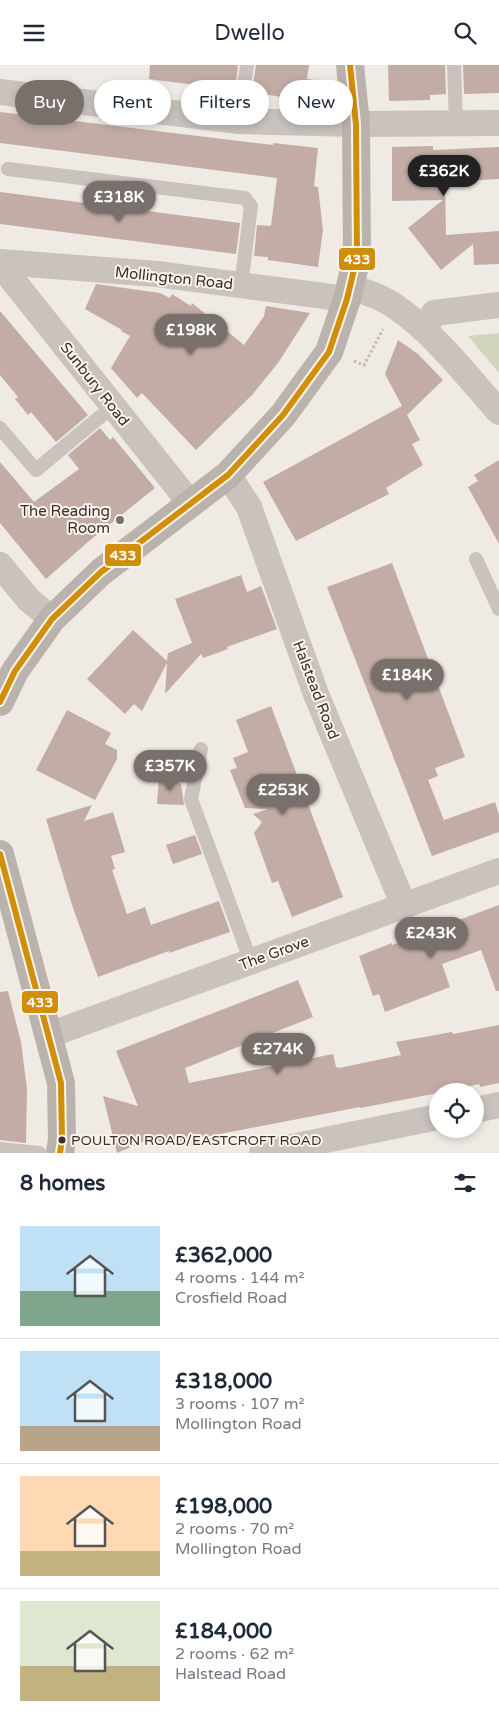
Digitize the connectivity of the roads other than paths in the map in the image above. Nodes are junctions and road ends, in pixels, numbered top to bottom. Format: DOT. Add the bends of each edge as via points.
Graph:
graph roads {
  1 [pos="247,65"];
  2 [pos="350,65"];
  3 [pos="454,65"];
  4 [pos="245,80"];
  5 [pos="0,92"];
  6 [pos="181,114"];
  7 [pos="269,122"];
  8 [pos="499,123"];
  9 [pos="356,124"];
  10 [pos="456,124"];
  11 [pos="8,169"];
  12 [pos="0,263"];
  13 [pos="241,285"];
  14 [pos="348,293"];
  15 [pos="499,305"];
  16 [pos="424,329"];
  17 [pos="113,407"];
  18 [pos="499,412"];
  19 [pos="0,428"];
  20 [pos="228,475"];
  21 [pos="191,504"];
  22 [pos="476,559"];
  23 [pos="0,565"];
  24 [pos="499,609"];
  25 [pos="52,619"];
  26 [pos="0,702"];
  27 [pos="201,749"];
  28 [pos="1,865"];
  29 [pos="499,871"];
  30 [pos="404,906"];
  31 [pos="251,962"];
  32 [pos="49,1035"];
  33 [pos="429,1119"];
  34 [pos="0,1149"];
  35 [pos="40,1153"];
  36 [pos="60,1153"];
  37 [pos="262,1153"];
  1 -- 4 [label="lane"];
  2 -- 9 [label="main road"];
  3 -- 10 [label="lane"];
  5 -- 6 [label="street"];
  7 -- 9 [label="street"];
  8 -- 10 [label="street"];
  9 -- 10 [label="street"];
  9 -- 14 [label="main road" via="356,257"];
  11 -- 13 [label="lane" via="245,198 250,206"];
  12 -- 13 [label="street, Mollington Road"];
  12 -- 17 [label="street, Sunbury Road"];
  13 -- 14 [label="street, Mollington Road"];
  14 -- 16 [label="street, Mollington Road" via="371,294 395,306"];
  14 -- 20 [label="main road" via="329,352 283,415"];
  15 -- 16 [label="street" via="434,313"];
  16 -- 18 [label="street, Mollington Road"];
  17 -- 19 [label="lane" via="36,470"];
  17 -- 21 [label="street, Sunbury Road"];
  20 -- 21 [label="main road"];
  20 -- 30 [label="street, Halstead Road" via="249,507 316,694"];
  21 -- 25 [label="main road" via="101,572"];
  22 -- 24 [label="lane"];
  23 -- 25 [label="street" via="30,600"];
  25 -- 26 [label="main road" via="15,671"];
  27 -- 31 [label="lane" via="191,799"];
  28 -- 32 [label="main road"];
  29 -- 30 [label="street, The Grove"];
  30 -- 31 [label="street, The Grove"];
  31 -- 32 [label="street, The Grove"];
  32 -- 36 [label="main road" via="61,1083"];
  33 -- 37 [label="street"];
  34 -- 35 [label="lane"];
}
